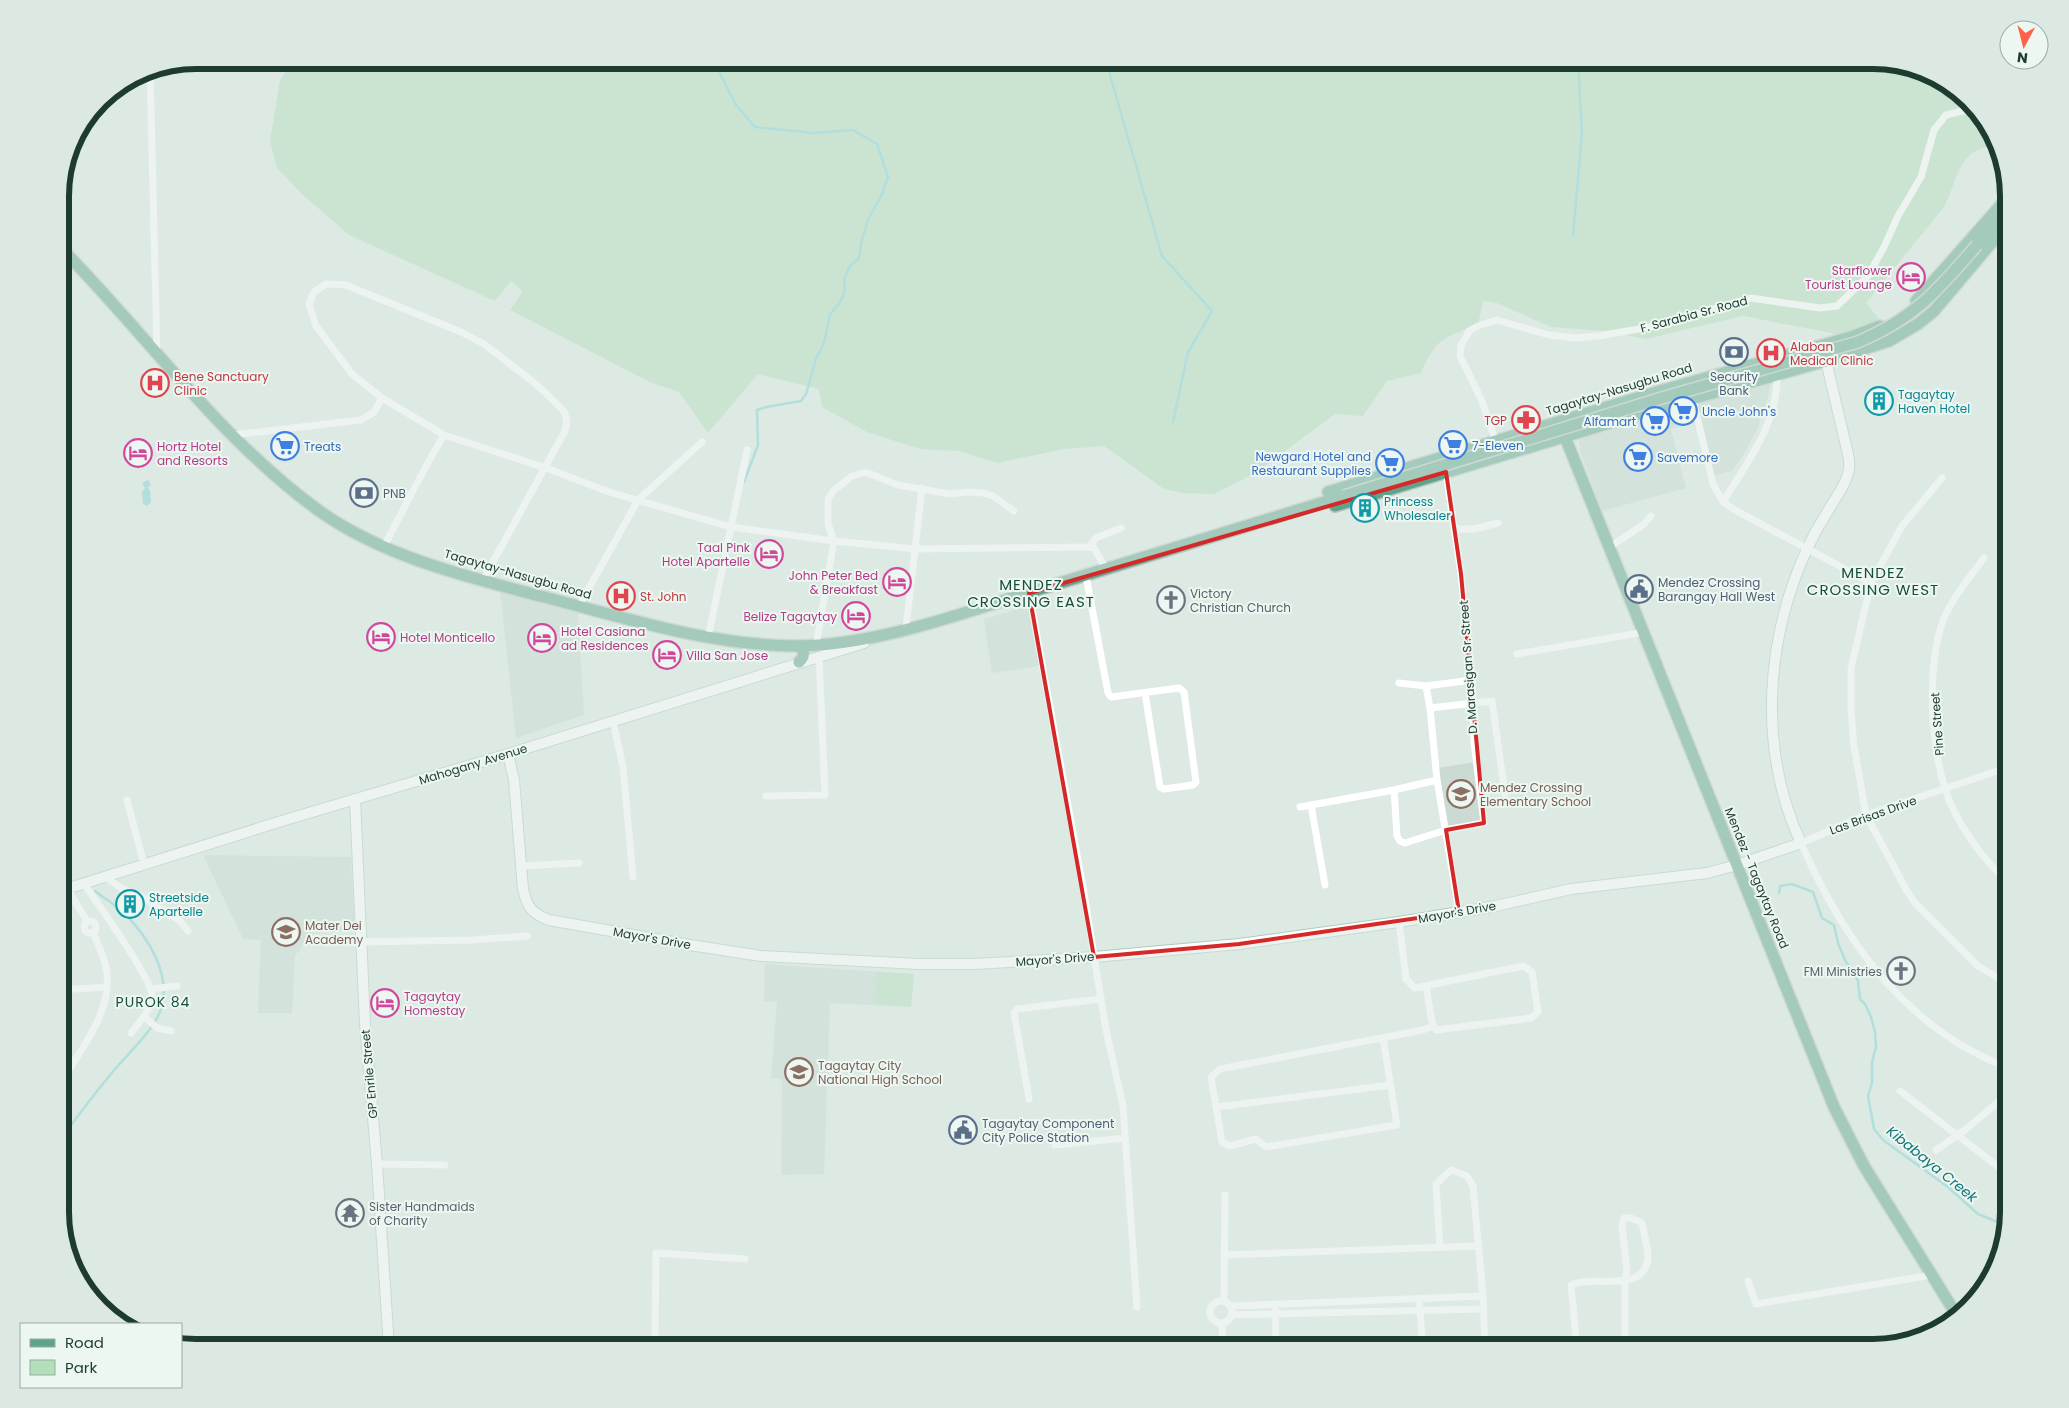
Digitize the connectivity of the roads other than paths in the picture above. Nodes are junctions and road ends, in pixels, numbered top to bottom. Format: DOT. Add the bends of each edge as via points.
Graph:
graph roads {
  1 [pos="150,77"];
  2 [pos="1967,110"];
  3 [pos="2000,206"];
  4 [pos="2000,218"];
  5 [pos="2000,233"];
  6 [pos="69,257"];
  7 [pos="157,352"];
  8 [pos="1826,361"];
  9 [pos="1777,374"];
  10 [pos="382,398"];
  11 [pos="1693,399"];
  12 [pos="1559,422"];
  13 [pos="234,435"];
  14 [pos="444,435"];
  15 [pos="1564,436"];
  16 [pos="1496,441"];
  17 [pos="702,442"];
  18 [pos="747,450"];
  19 [pos="1500,455"];
  20 [pos="546,468"];
  21 [pos="1446,472"];
  22 [pos="1942,478"];
  23 [pos="922,488"];
  24 [pos="638,500"];
  25 [pos="1723,502"];
  26 [pos="1014,511"];
  27 [pos="1651,516"];
  28 [pos="1498,523"];
  29 [pos="731,527"];
  30 [pos="1121,528"];
  31 [pos="1455,529"];
  32 [pos="834,541"];
  33 [pos="1194,542"];
  34 [pos="384,546"];
  35 [pos="1089,547"];
  36 [pos="1610,547"];
  37 [pos="916,549"];
  38 [pos="1808,549"];
  39 [pos="1984,558"];
  40 [pos="1106,569"];
  41 [pos="1086,576"];
  42 [pos="483,580"];
  43 [pos="1871,584"];
  44 [pos="1029,593"];
  45 [pos="579,606"];
  46 [pos="906,628"];
  47 [pos="1645,632"];
  48 [pos="708,638"];
  49 [pos="799,646"];
  50 [pos="817,650"];
  51 [pos="1517,654"];
  52 [pos="799,662"];
  53 [pos="1472,680"];
  54 [pos="1399,683"];
  55 [pos="1426,686"];
  56 [pos="1145,692"];
  57 [pos="1472,704"];
  58 [pos="1430,708"];
  59 [pos="614,721"];
  60 [pos="508,754"];
  61 [pos="2000,770"];
  62 [pos="1437,780"];
  63 [pos="1394,790"];
  64 [pos="1946,790"];
  65 [pos="1505,794"];
  66 [pos="766,796"];
  67 [pos="355,799"];
  68 [pos="126,800"];
  69 [pos="1311,806"];
  70 [pos="1300,807"];
  71 [pos="1866,815"];
  72 [pos="1446,830"];
  73 [pos="1801,843"];
  74 [pos="579,863"];
  75 [pos="144,864"];
  76 [pos="1737,865"];
  77 [pos="521,866"];
  78 [pos="2000,876"];
  79 [pos="106,877"];
  80 [pos="633,877"];
  81 [pos="84,884"];
  82 [pos="1325,885"];
  83 [pos="69,888"];
  84 [pos="69,897"];
  85 [pos="1459,912"];
  86 [pos="1399,922"];
  87 [pos="188,931"];
  88 [pos="527,936"];
  89 [pos="360,942"];
  90 [pos="1094,957"];
  91 [pos="2000,979"];
  92 [pos="177,986"];
  93 [pos="1426,986"];
  94 [pos="107,987"];
  95 [pos="69,989"];
  96 [pos="150,989"];
  97 [pos="1101,999"];
  98 [pos="144,1016"];
  99 [pos="1434,1026"];
  100 [pos="171,1031"];
  101 [pos="131,1033"];
  102 [pos="1383,1038"];
  103 [pos="69,1058"];
  104 [pos="74,1061"];
  105 [pos="2000,1065"];
  106 [pos="69,1070"];
  107 [pos="1391,1085"];
  108 [pos="1900,1091"];
  109 [pos="1029,1099"];
  110 [pos="2000,1100"];
  111 [pos="1216,1106"];
  112 [pos="1958,1135"];
  113 [pos="1125,1138"];
  114 [pos="1055,1145"];
  115 [pos="1936,1150"];
  116 [pos="377,1164"];
  117 [pos="445,1165"];
  118 [pos="2000,1168"];
  119 [pos="1225,1195"];
  120 [pos="1478,1246"];
  121 [pos="1440,1247"];
  122 [pos="1224,1255"];
  123 [pos="745,1259"];
  124 [pos="1932,1275"];
  125 [pos="1625,1281"];
  126 [pos="1748,1281"];
  127 [pos="1483,1296"];
  128 [pos="1419,1298"];
  129 [pos="1224,1301"];
  130 [pos="1275,1304"];
  131 [pos="1231,1306"];
  132 [pos="1137,1307"];
  133 [pos="1419,1309"];
  134 [pos="1483,1309"];
  135 [pos="1954,1310"];
  136 [pos="1274,1314"];
  137 [pos="1231,1315"];
  138 [pos="1222,1323"];
  139 [pos="388,1339"];
  140 [pos="653,1339"];
  141 [pos="1223,1339"];
  142 [pos="1275,1339"];
  143 [pos="1421,1339"];
  144 [pos="1485,1339"];
  145 [pos="1576,1339"];
  146 [pos="1625,1339"];
  1 -- 7 [label="street"];
  2 -- 16 [label="street, F. Sarabia Sr. Road" via="1946,115 1934,130 1921,177 1868,276 1837,306 1820,308 1751,298 1651,327 1576,338 1549,335 1497,320 1469,331 1460,356 1482,401"];
  3 -- 12 [label="main road, Tagaytay-Nasugbu Road" via="1924,294 1883,324 1843,340"];
  4 -- 33 [label="main road, Tagaytay-Nasugbu Road, bridge" via="1923,304 1885,330 1858,342"];
  5 -- 8 [label="main road, Tagaytay-Nasugbu Road" via="1949,294 1918,324 1889,341"];
  6 -- 7 [label="main road, Tagaytay-Nasugbu Road"];
  7 -- 13 [label="main road, Tagaytay-Nasugbu Road"];
  8 -- 9 [label="main road, Tagaytay-Nasugbu Road"];
  8 -- 38 [label="street" via="1849,468"];
  9 -- 11 [label="main road, Tagaytay-Nasugbu Road"];
  9 -- 25 [label="street" via="1771,416"];
  10 -- 13 [label="street" via="374,412 360,420"];
  10 -- 14 [label="street"];
  10 -- 20 [label="street" via="352,374 316,326 309,304 319,287 333,283 346,285 461,332 496,352 564,411 565,431"];
  11 -- 15 [label="main road, Tagaytay-Nasugbu Road"];
  11 -- 25 [label="street" via="1714,484"];
  12 -- 15 [label="main road, Mendez - Tagaytay Road"];
  12 -- 16 [label="main road, Tagaytay-Nasugbu Road"];
  13 -- 34 [label="main road, Tagaytay-Nasugbu Road" via="276,477 321,512"];
  14 -- 20 [label="street"];
  14 -- 34 [label="street"];
  15 -- 19 [label="main road, Tagaytay-Nasugbu Road"];
  15 -- 36 [label="main road, Mendez - Tagaytay Road"];
  16 -- 19 [label="street, F. Sarabia Sr. Road"];
  16 -- 33 [label="main road, Tagaytay-Nasugbu Road" via="1230,524"];
  17 -- 24 [label="street"];
  18 -- 29 [label="street"];
  19 -- 21 [label="main road, Tagaytay-Nasugbu Road"];
  20 -- 24 [label="street"];
  20 -- 42 [label="street"];
  21 -- 31 [label="street, D. Marasigan Sr. Street"];
  21 -- 33 [label="main road, Tagaytay-Nasugbu Road" via="1229,537"];
  22 -- 43 [label="street" via="1902,526"];
  23 -- 26 [label="street" via="950,494 983,493"];
  23 -- 32 [label="street" via="898,485 868,473 852,476 833,491 828,500 828,524"];
  23 -- 37 [label="street"];
  24 -- 29 [label="street"];
  24 -- 45 [label="street"];
  25 -- 38 [label="street"];
  27 -- 36 [label="street"];
  28 -- 31 [label="street" via="1475,529"];
  29 -- 32 [label="street"];
  29 -- 48 [label="street"];
  30 -- 35 [label="street" via="1096,538"];
  31 -- 53 [label="street, D. Marasigan Sr. Street"];
  32 -- 37 [label="street"];
  32 -- 50 [label="street"];
  33 -- 40 [label="main road, Tagaytay-Nasugbu Road"];
  34 -- 42 [label="main road, Tagaytay-Nasugbu Road"];
  35 -- 37 [label="street"];
  35 -- 40 [label="street" via="1094,548"];
  36 -- 47 [label="main road, Mendez - Tagaytay Road"];
  37 -- 46 [label="street"];
  38 -- 43 [label="street"];
  38 -- 73 [label="street" via="1777,641 1773,692 1773,734 1778,772 1786,806"];
  39 -- 64 [label="street, Pine Street" via="1948,609 1939,633 1933,707 1937,751"];
  40 -- 41 [label="main road, Tagaytay-Nasugbu Road"];
  41 -- 44 [label="main road, Tagaytay-Nasugbu Road"];
  41 -- 56 [label="street" via="1108,693 1115,698"];
  42 -- 45 [label="main road, Tagaytay-Nasugbu Road"];
  43 -- 71 [label="street" via="1851,668 1854,746"];
  44 -- 46 [label="main road, Tagaytay-Nasugbu Road"];
  44 -- 90 [label="street"];
  45 -- 48 [label="main road, Tagaytay-Nasugbu Road"];
  46 -- 50 [label="main road, Tagaytay-Nasugbu Road"];
  47 -- 51 [label="street"];
  47 -- 76 [label="main road, Mendez - Tagaytay Road"];
  48 -- 49 [label="main road, Tagaytay-Nasugbu Road"];
  49 -- 50 [label="main road, Tagaytay-Nasugbu Road"];
  49 -- 52 [label="main road" via="804,652"];
  50 -- 52 [label="street, Mahogany Avenue"];
  50 -- 66 [label="street" via="825,795"];
  52 -- 59 [label="street, Mahogany Avenue"];
  53 -- 55 [label="street"];
  53 -- 57 [label="street, D. Marasigan Sr. Street"];
  54 -- 55 [label="street"];
  55 -- 58 [label="street"];
  56 -- 56 [label="street" via="1179,688 1184,692 1196,782 1193,786 1160,787"];
  57 -- 58 [label="street"];
  57 -- 65 [label="street" via="1492,701"];
  57 -- 72 [label="street, D. Marasigan Sr. Street" via="1484,823"];
  58 -- 62 [label="street"];
  59 -- 60 [label="street, Mahogany Avenue"];
  59 -- 80 [label="street" via="624,767"];
  60 -- 67 [label="street, Mahogany Avenue"];
  60 -- 77 [label="street, Mayor's Drive" via="514,780"];
  61 -- 64 [label="street, Las Brisas Drive"];
  62 -- 63 [label="street"];
  62 -- 72 [label="street"];
  63 -- 69 [label="street"];
  63 -- 72 [label="street" via="1400,841 1405,843"];
  64 -- 71 [label="street, Las Brisas Drive"];
  64 -- 78 [label="street, Pine Street" via="1974,845"];
  67 -- 75 [label="street, Mahogany Avenue"];
  67 -- 89 [label="street, GP Enrile Street"];
  68 -- 75 [label="street"];
  69 -- 70 [label="street"];
  69 -- 82 [label="street"];
  71 -- 73 [label="street, Las Brisas Drive"];
  71 -- 91 [label="street" via="1915,904 1978,966"];
  72 -- 85 [label="street"];
  73 -- 76 [label="street, Las Brisas Drive"];
  73 -- 105 [label="street" via="1837,917 1884,981 1929,1024"];
  74 -- 77 [label="street"];
  75 -- 79 [label="street, Mahogany Avenue"];
  76 -- 85 [label="street, Mayor's Drive" via="1706,873 1571,889"];
  76 -- 124 [label="main road, Mendez - Tagaytay Road" via="1840,1120 1861,1161"];
  77 -- 90 [label="street, Mayor's Drive" via="525,899 537,915 549,920 690,946 761,956 946,965"];
  79 -- 81 [label="street, Mahogany Avenue"];
  79 -- 87 [label="street" via="180,921"];
  81 -- 83 [label="street, Mahogany Avenue"];
  81 -- 96 [label="street" via="130,951"];
  84 -- 94 [label="street" via="87,921 84,930 93,932 105,964"];
  85 -- 86 [label="street, Mayor's Drive"];
  86 -- 90 [label="street, Mayor's Drive" via="1239,944"];
  86 -- 93 [label="street" via="1406,979 1415,988"];
  88 -- 89 [label="street"];
  89 -- 116 [label="street, GP Enrile Street" via="368,1082"];
  90 -- 97 [label="street"];
  92 -- 96 [label="street"];
  93 -- 99 [label="street"];
  93 -- 99 [label="street" via="1524,966 1532,972 1538,1012 1531,1018 1436,1030"];
  94 -- 95 [label="street"];
  94 -- 104 [label="street" via="100,1017"];
  96 -- 98 [label="street" via="151,1004"];
  97 -- 109 [label="street" via="1017,1008 1014,1013"];
  97 -- 113 [label="street" via="1123,1106"];
  98 -- 100 [label="street"];
  98 -- 101 [label="street"];
  99 -- 102 [label="street"];
  102 -- 107 [label="street"];
  102 -- 111 [label="street" via="1220,1069 1211,1077"];
  103 -- 104 [label="street"];
  104 -- 106 [label="street"];
  107 -- 111 [label="street"];
  107 -- 111 [label="street" via="1397,1125 1266,1147 1256,1139 1230,1146 1222,1142"];
  108 -- 112 [label="street"];
  110 -- 112 [label="street"];
  112 -- 115 [label="street"];
  112 -- 118 [label="street"];
  113 -- 114 [label="street"];
  113 -- 132 [label="street"];
  116 -- 117 [label="street"];
  116 -- 139 [label="street, GP Enrile Street"];
  119 -- 122 [label="street"];
  120 -- 121 [label="street"];
  120 -- 121 [label="street" via="1473,1186 1468,1176 1451,1170 1436,1184"];
  120 -- 127 [label="street"];
  121 -- 122 [label="street"];
  122 -- 129 [label="street"];
  123 -- 140 [label="street" via="656,1253"];
  124 -- 126 [label="street" via="1756,1304"];
  124 -- 135 [label="main road, Mendez - Tagaytay Road"];
  125 -- 125 [label="street" via="1627,1271 1622,1225 1624,1218 1631,1218 1642,1223 1648,1257 1637,1276"];
  125 -- 145 [label="street" via="1578,1281 1571,1286"];
  125 -- 146 [label="street"];
  127 -- 128 [label="street"];
  127 -- 134 [label="street"];
  128 -- 130 [label="street"];
  128 -- 133 [label="street"];
  129 -- 131 [label="street"];
  129 -- 138 [label="street" via="1213,1305 1210,1313 1213,1321"];
  130 -- 131 [label="street"];
  130 -- 136 [label="street"];
  131 -- 137 [label="street"];
  133 -- 134 [label="street"];
  133 -- 136 [label="street"];
  133 -- 143 [label="street"];
  134 -- 144 [label="street"];
  136 -- 137 [label="street"];
  136 -- 142 [label="street"];
  137 -- 138 [label="street"];
  138 -- 141 [label="street"];
}
